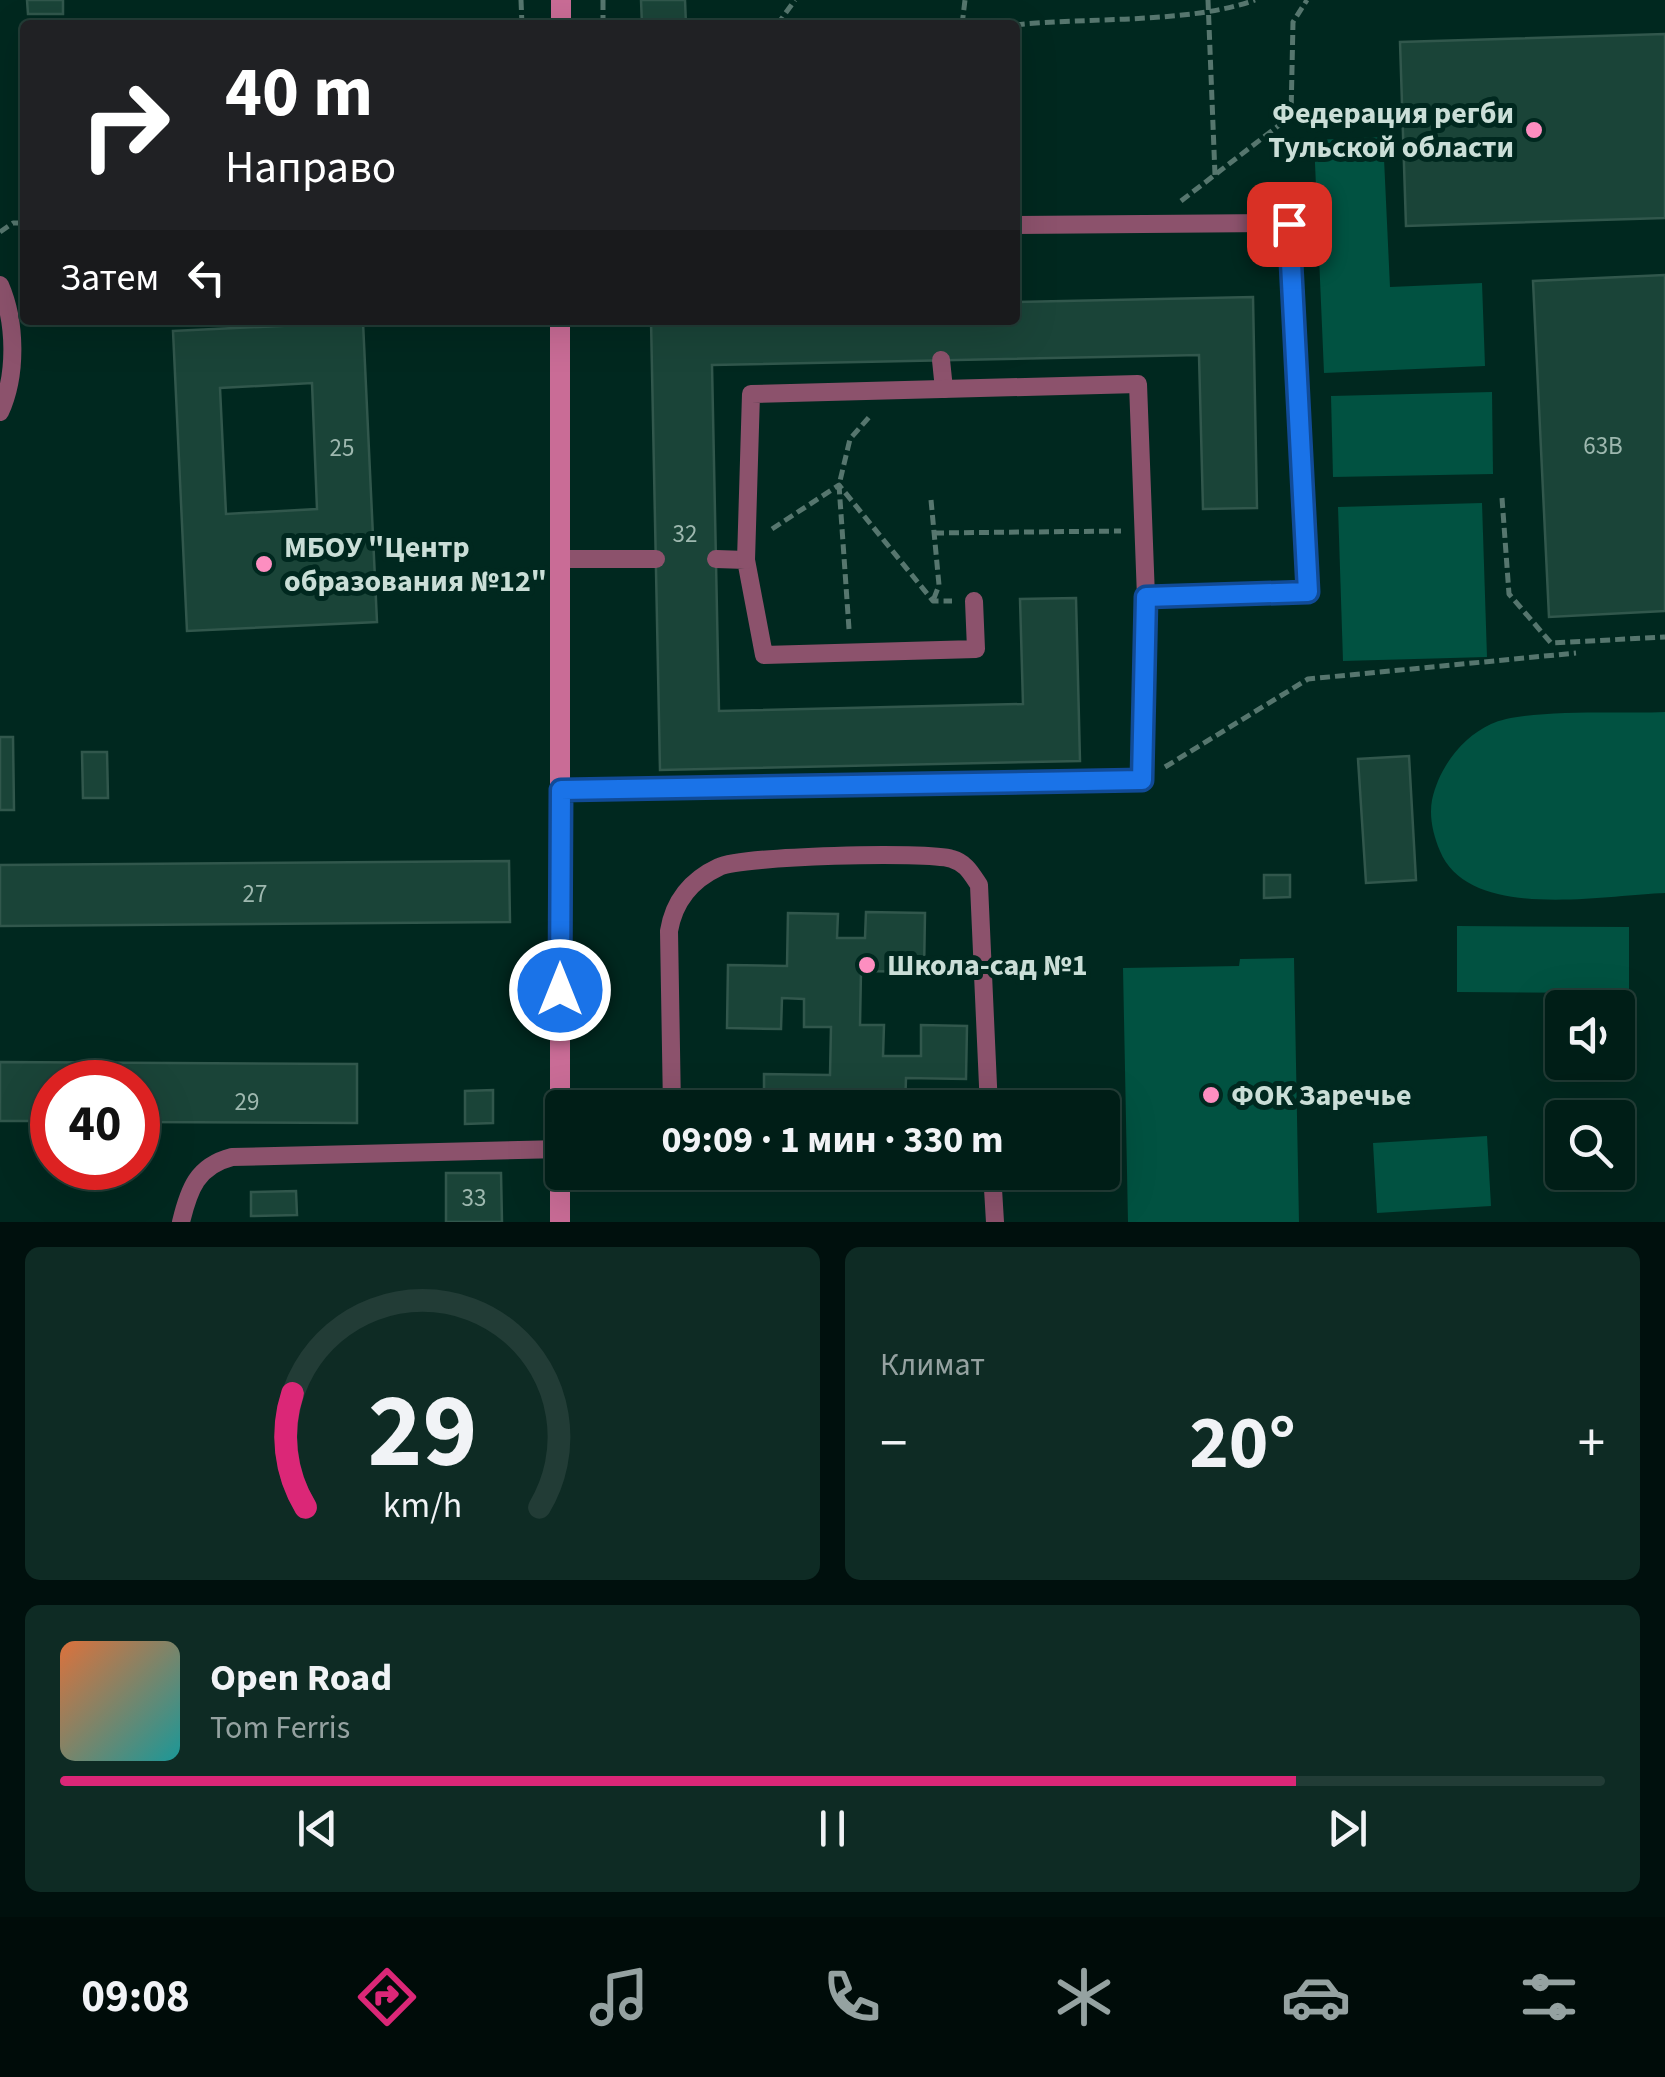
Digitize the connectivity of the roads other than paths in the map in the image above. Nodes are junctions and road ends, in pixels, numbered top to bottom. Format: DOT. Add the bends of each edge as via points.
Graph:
graph roads {
  1 [pos="1020,225"];
  2 [pos="0,284"];
  3 [pos="560,325"];
  4 [pos="942,360"];
  5 [pos="944,388"];
  6 [pos="0,412"];
  7 [pos="561,558"];
  8 [pos="656,559"];
  9 [pos="716,559"];
  10 [pos="746,560"];
  11 [pos="1146,597"];
  12 [pos="974,601"];
  13 [pos="561,790"];
  14 [pos="561,1090"];
  15 [pos="672,1090"];
  16 [pos="988,1090"];
  17 [pos="545,1149"];
  18 [pos="560,1190"];
  19 [pos="993,1190"];
  20 [pos="181,1222"];
  21 [pos="560,1222"];
  22 [pos="995,1222"];
  1 -- 11 [label="lane" via="1289,224 1308,592"];
  2 -- 6 [label="lane" via="9,306 11,386"];
  3 -- 7 [label="street"];
  4 -- 5 [label="lane"];
  5 -- 10 [label="lane" via="751,394"];
  5 -- 11 [label="lane" via="1138,384"];
  7 -- 8 [label="lane"];
  7 -- 13 [label="street"];
  9 -- 10 [label="lane"];
  10 -- 12 [label="lane" via="764,655 976,649"];
  11 -- 13 [label="lane" via="1142,780"];
  13 -- 14 [label="street"];
  15 -- 16 [label="lane" via="670,931 683,894 722,865 839,857 948,857 965,864 979,885"];
  17 -- 20 [label="lane" via="232,1156 196,1176"];
  18 -- 21 [label="street"];
  19 -- 22 [label="lane"];
}
